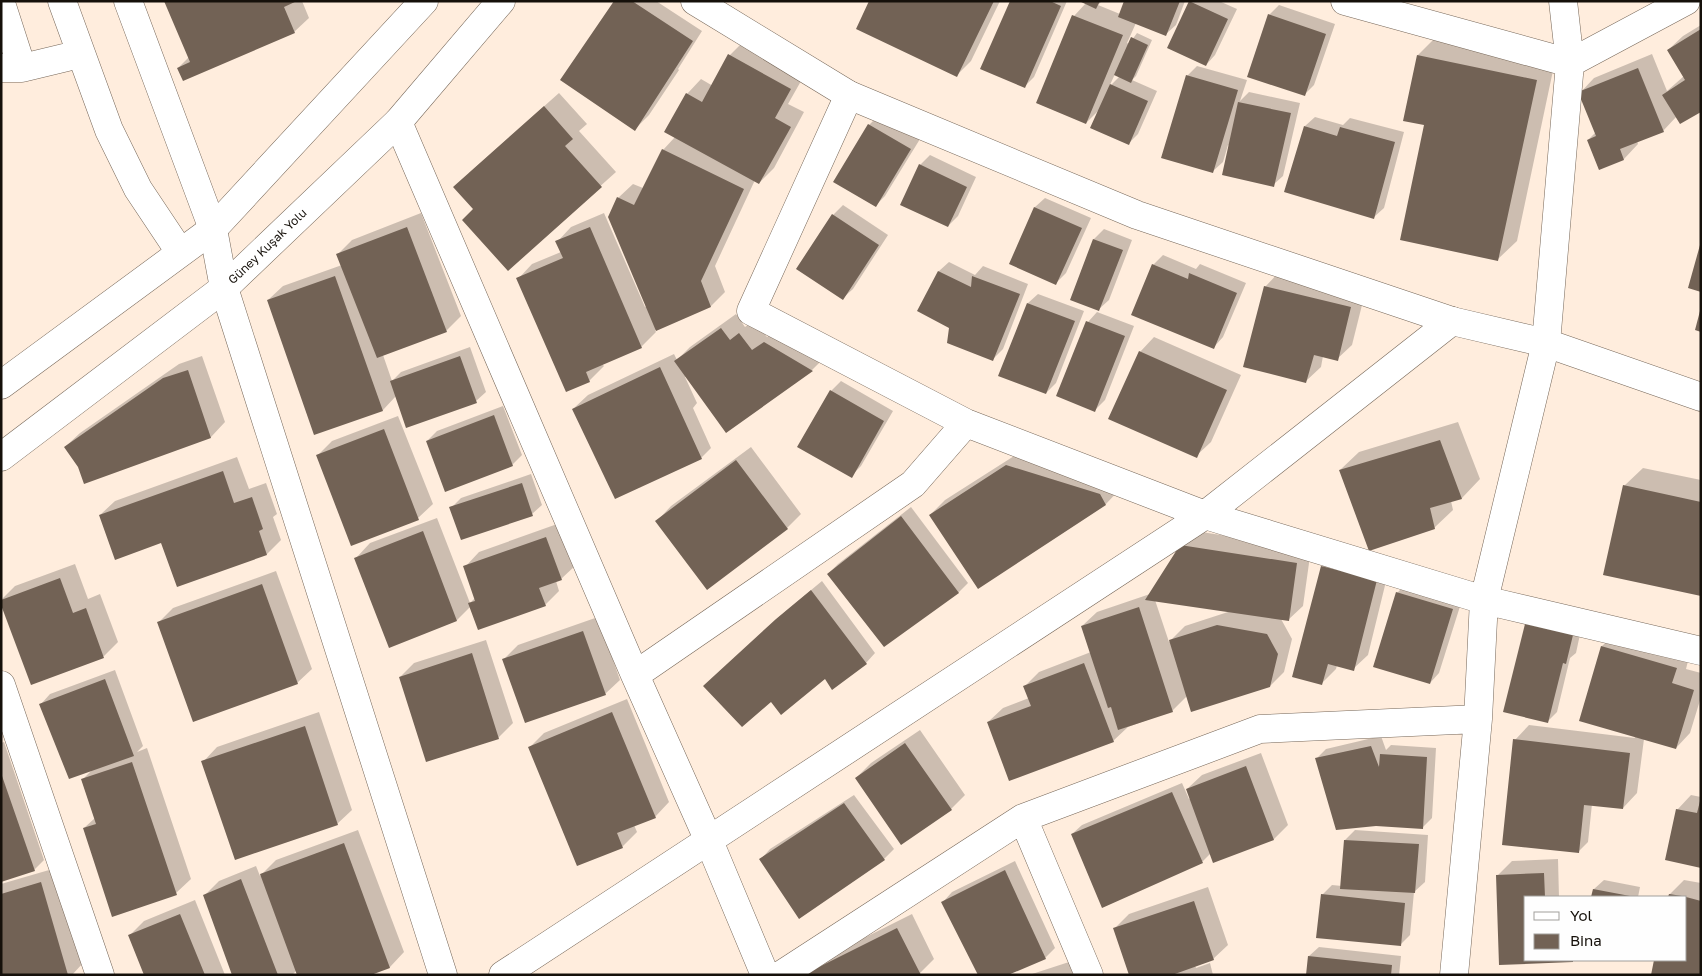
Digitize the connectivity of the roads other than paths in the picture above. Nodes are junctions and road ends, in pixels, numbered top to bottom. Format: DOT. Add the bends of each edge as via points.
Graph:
graph roads {
  1 [pos="62,1"];
  2 [pos="128,1"];
  3 [pos="424,1"];
  4 [pos="501,1"];
  5 [pos="695,1"];
  6 [pos="1345,1"];
  7 [pos="1563,1"];
  8 [pos="1686,1"];
  9 [pos="1,3"];
  10 [pos="80,54"];
  11 [pos="1570,63"];
  12 [pos="12,68"];
  13 [pos="849,95"];
  14 [pos="398,122"];
  15 [pos="213,229"];
  16 [pos="180,252"];
  17 [pos="224,288"];
  18 [pos="1452,321"];
  19 [pos="1546,343"];
  20 [pos="1,385"];
  21 [pos="1701,397"];
  22 [pos="966,422"];
  23 [pos="1,457"];
  24 [pos="1205,515"];
  25 [pos="1484,600"];
  26 [pos="1701,651"];
  27 [pos="635,675"];
  28 [pos="1,685"];
  29 [pos="1478,719"];
  30 [pos="1023,818"];
  31 [pos="709,841"];
  32 [pos="100,975"];
  33 [pos="443,975"];
  34 [pos="503,975"];
  35 [pos="765,975"];
  36 [pos="781,975"];
  37 [pos="1089,975"];
  38 [pos="1454,975"];
  1 -- 10 [label="street"];
  2 -- 15 [label="street"];
  3 -- 15 [label="street"];
  4 -- 14 [label="street, Güney Kuşak Yolu"];
  5 -- 13 [label="street"];
  6 -- 11 [label="street"];
  7 -- 11 [label="street"];
  8 -- 11 [label="street"];
  9 -- 12 [label="street"];
  10 -- 12 [label="street"];
  10 -- 16 [label="street" via="109,130 138,188"];
  11 -- 19 [label="street"];
  13 -- 18 [label="street" via="1137,215"];
  13 -- 22 [label="street" via="751,311"];
  14 -- 17 [label="street, Güney Kuşak Yolu"];
  14 -- 27 [label="street"];
  15 -- 16 [label="street"];
  15 -- 17 [label="street"];
  16 -- 20 [label="street"];
  17 -- 23 [label="street, Güney Kuşak Yolu"];
  17 -- 33 [label="street"];
  18 -- 19 [label="street"];
  18 -- 24 [label="street"];
  19 -- 21 [label="street"];
  19 -- 25 [label="street"];
  22 -- 24 [label="street"];
  22 -- 27 [label="street" via="913,484"];
  24 -- 25 [label="street"];
  24 -- 31 [label="street"];
  25 -- 26 [label="street"];
  25 -- 29 [label="street"];
  27 -- 31 [label="street"];
  28 -- 32 [label="street"];
  29 -- 30 [label="street" via="1260,729"];
  29 -- 38 [label="street"];
  30 -- 36 [label="street"];
  30 -- 37 [label="street"];
  31 -- 34 [label="street"];
  31 -- 35 [label="street"];
}
